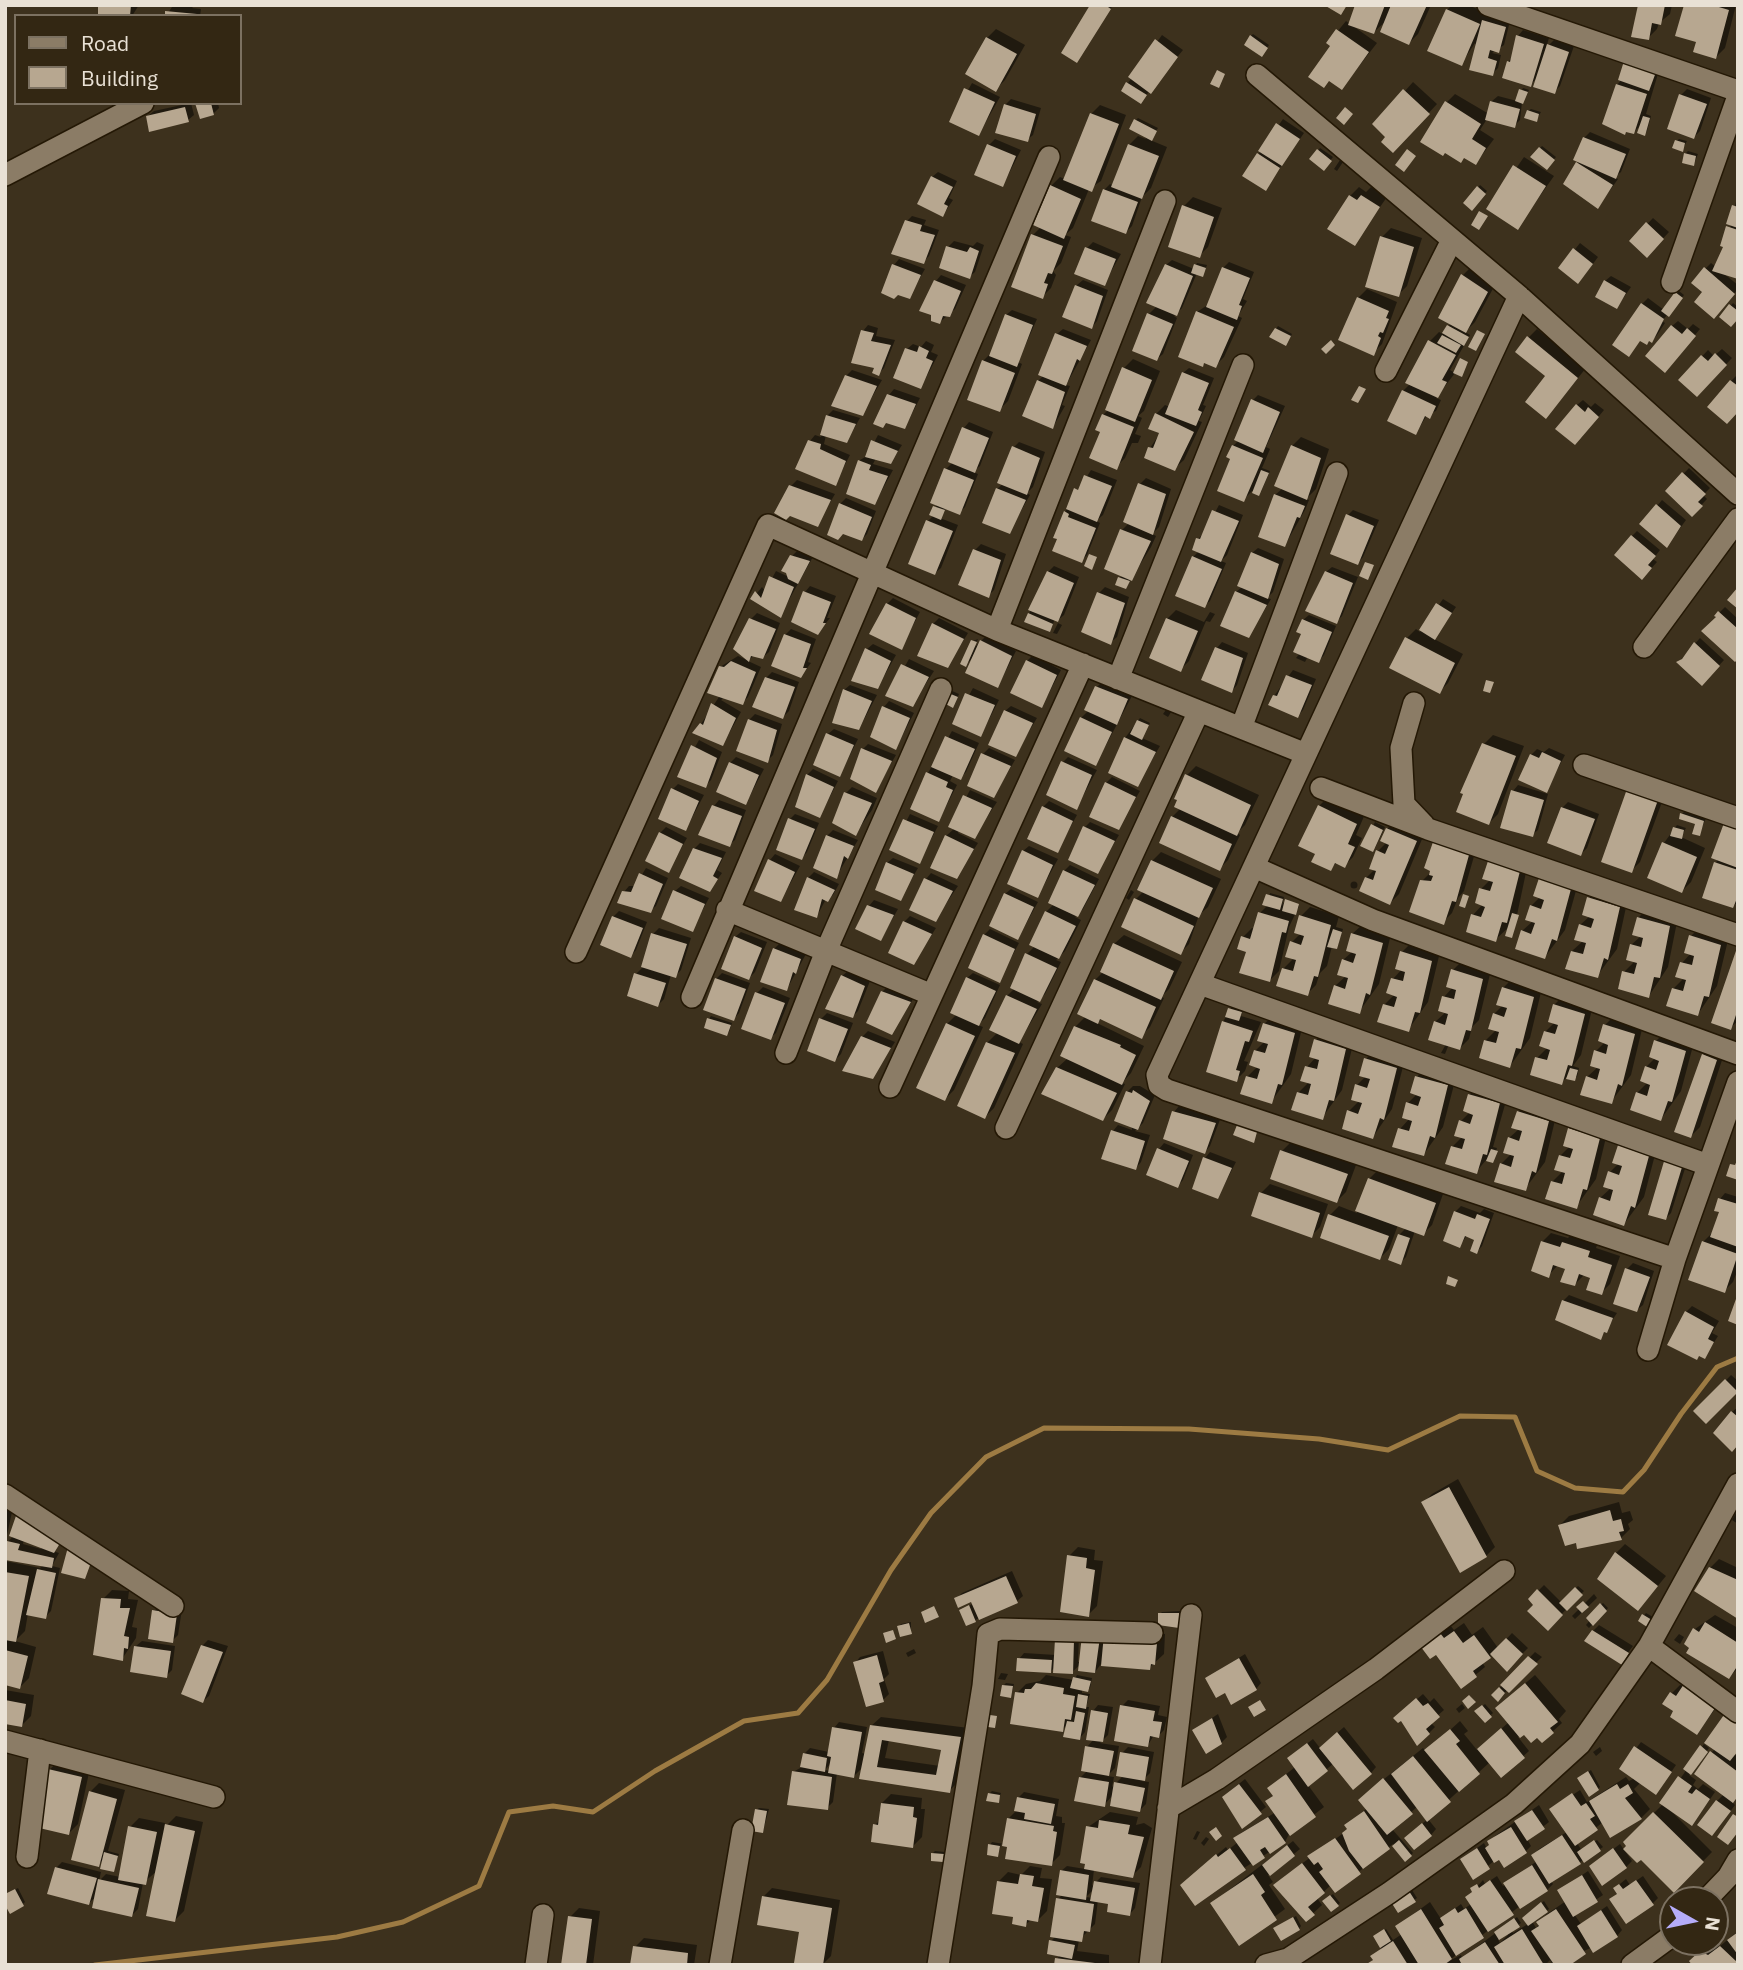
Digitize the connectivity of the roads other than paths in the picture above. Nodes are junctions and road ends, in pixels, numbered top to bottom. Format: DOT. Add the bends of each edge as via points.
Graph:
graph roads {
  1 [pos="1488,5"];
  2 [pos="1257,75"];
  3 [pos="1738,93"];
  4 [pos="139,105"];
  5 [pos="1049,157"];
  6 [pos="5,175"];
  7 [pos="1165,201"];
  8 [pos="1452,240"];
  9 [pos="1672,282"];
  10 [pos="1519,296"];
  11 [pos="1242,365"];
  12 [pos="1386,371"];
  13 [pos="1336,473"];
  14 [pos="1738,494"];
  15 [pos="1738,519"];
  16 [pos="873,573"];
  17 [pos="997,630"];
  18 [pos="1644,647"];
  19 [pos="1083,664"];
  20 [pos="1118,679"];
  21 [pos="941,690"];
  22 [pos="1414,703"];
  23 [pos="1199,711"];
  24 [pos="1241,728"];
  25 [pos="1306,754"];
  26 [pos="1584,765"];
  27 [pos="1321,788"];
  28 [pos="1738,818"];
  29 [pos="1428,829"];
  30 [pos="1254,867"];
  31 [pos="727,910"];
  32 [pos="1738,935"];
  33 [pos="827,951"];
  34 [pos="576,952"];
  35 [pos="1200,984"];
  36 [pos="932,995"];
  37 [pos="692,997"];
  38 [pos="786,1053"];
  39 [pos="1738,1054"];
  40 [pos="1738,1082"];
  41 [pos="890,1087"];
  42 [pos="1006,1128"];
  43 [pos="1708,1165"];
  44 [pos="1675,1259"];
  45 [pos="1648,1350"];
  46 [pos="1738,1484"];
  47 [pos="5,1495"];
  48 [pos="1504,1571"];
  49 [pos="173,1606"];
  50 [pos="1191,1615"];
  51 [pos="1152,1633"];
  52 [pos="1649,1646"];
  53 [pos="1738,1712"];
  54 [pos="5,1741"];
  55 [pos="40,1750"];
  56 [pos="214,1797"];
  57 [pos="1168,1808"];
  58 [pos="743,1830"];
  59 [pos="27,1857"];
  60 [pos="1738,1860"];
  61 [pos="1719,1886"];
  62 [pos="543,1915"];
  63 [pos="1659,1945"];
  64 [pos="1156,1964"];
  65 [pos="536,1965"];
  66 [pos="720,1965"];
  67 [pos="938,1965"];
  68 [pos="1266,1965"];
  69 [pos="1632,1965"];
  1 -- 3 [label="street"];
  2 -- 8 [label="street"];
  3 -- 9 [label="street"];
  4 -- 6 [label="street"];
  5 -- 16 [label="street"];
  7 -- 17 [label="street"];
  8 -- 10 [label="street"];
  8 -- 12 [label="street"];
  10 -- 14 [label="street"];
  10 -- 25 [label="street"];
  11 -- 20 [label="street"];
  13 -- 24 [label="street"];
  15 -- 18 [label="street"];
  16 -- 17 [label="street"];
  16 -- 31 [label="street"];
  16 -- 34 [label="street" via="768,525"];
  17 -- 19 [label="street"];
  19 -- 20 [label="street"];
  19 -- 36 [label="street"];
  20 -- 23 [label="street"];
  21 -- 33 [label="street"];
  22 -- 29 [label="street" via="1401,748 1404,804"];
  23 -- 24 [label="street"];
  23 -- 42 [label="street"];
  24 -- 25 [label="street"];
  25 -- 30 [label="street"];
  26 -- 28 [label="street"];
  27 -- 29 [label="street"];
  29 -- 32 [label="street"];
  30 -- 35 [label="street"];
  30 -- 39 [label="street" via="1373,920"];
  31 -- 33 [label="street"];
  31 -- 37 [label="street"];
  33 -- 36 [label="street"];
  33 -- 38 [label="street"];
  35 -- 43 [label="street"];
  35 -- 44 [label="street" via="1157,1076 1159,1085 1167,1090"];
  36 -- 41 [label="street"];
  40 -- 43 [label="street"];
  43 -- 44 [label="street"];
  44 -- 45 [label="street"];
  46 -- 52 [label="street"];
  47 -- 49 [label="street"];
  48 -- 57 [label="street" via="1376,1669"];
  50 -- 57 [label="street"];
  51 -- 67 [label="street" via="1000,1629 988,1634"];
  52 -- 53 [label="street"];
  52 -- 68 [label="street" via="1580,1744 1514,1804 1289,1959"];
  54 -- 55 [label="street"];
  55 -- 56 [label="street"];
  55 -- 59 [label="street"];
  57 -- 64 [label="street"];
  58 -- 66 [label="street"];
  60 -- 61 [label="street"];
  62 -- 65 [label="street"];
  63 -- 69 [label="street"];
}
